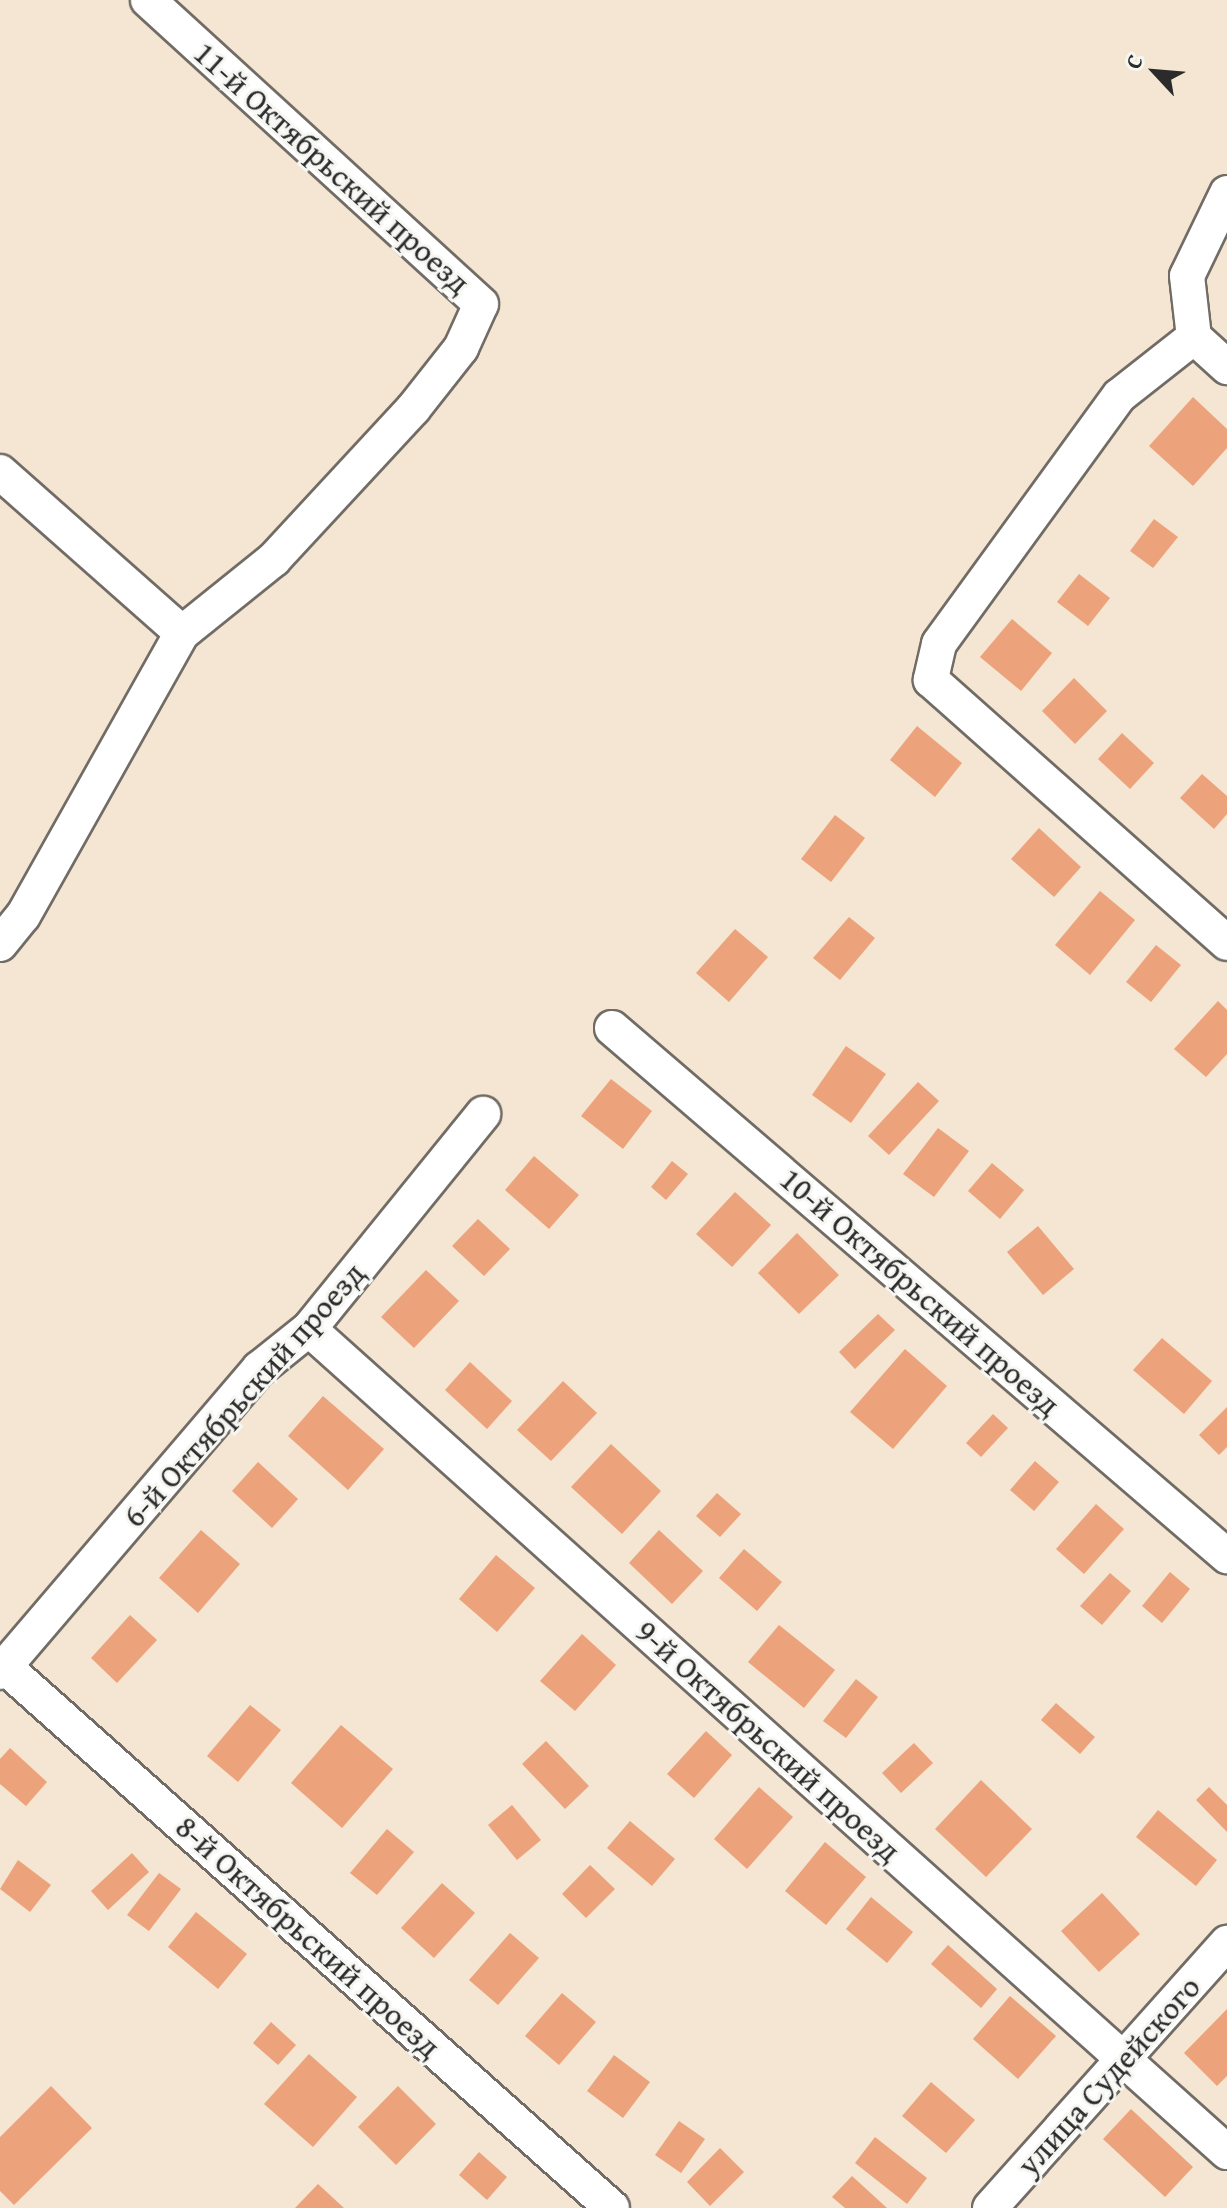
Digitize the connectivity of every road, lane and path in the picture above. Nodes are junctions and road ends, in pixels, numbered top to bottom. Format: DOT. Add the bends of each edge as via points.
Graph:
graph roads {
  1 [pos="148,0"];
  2 [pos="1227,193"];
  3 [pos="1194,337"];
  4 [pos="1227,367"];
  5 [pos="0,472"];
  6 [pos="182,633"];
  7 [pos="1227,943"];
  8 [pos="0,944"];
  9 [pos="612,1028"];
  10 [pos="483,1114"];
  11 [pos="309,1329"];
  12 [pos="1227,1556"];
  13 [pos="2,1669"];
  14 [pos="1227,1943"];
  15 [pos="1125,2059"];
  16 [pos="1227,2152"];
  17 [pos="612,2208"];
  18 [pos="990,2208"];
  1 -- 6 [label="street, 11-й Октябрьский проезд" via="481,304 461,348 413,409 274,559"];
  2 -- 3 [label="street" via="1187,276"];
  3 -- 4 [label="street"];
  3 -- 7 [label="street" via="1119,396 939,644 931,680"];
  5 -- 6 [label="street"];
  6 -- 8 [label="street" via="23,916"];
  9 -- 12 [label="street, 10-й Октябрьский проезд"];
  10 -- 11 [label="street, 6-й Октябрьский проезд"];
  11 -- 13 [label="street, 6-й Октябрьский проезд" via="259,1369"];
  11 -- 15 [label="street, 9-й Октябрьский проезд"];
  13 -- 17 [label="street, 8-й Октябрьский проезд"];
  14 -- 15 [label="street, улица Судейского"];
  15 -- 16 [label="street, 9-й Октябрьский проезд"];
  15 -- 18 [label="street, улица Судейского"];
}
